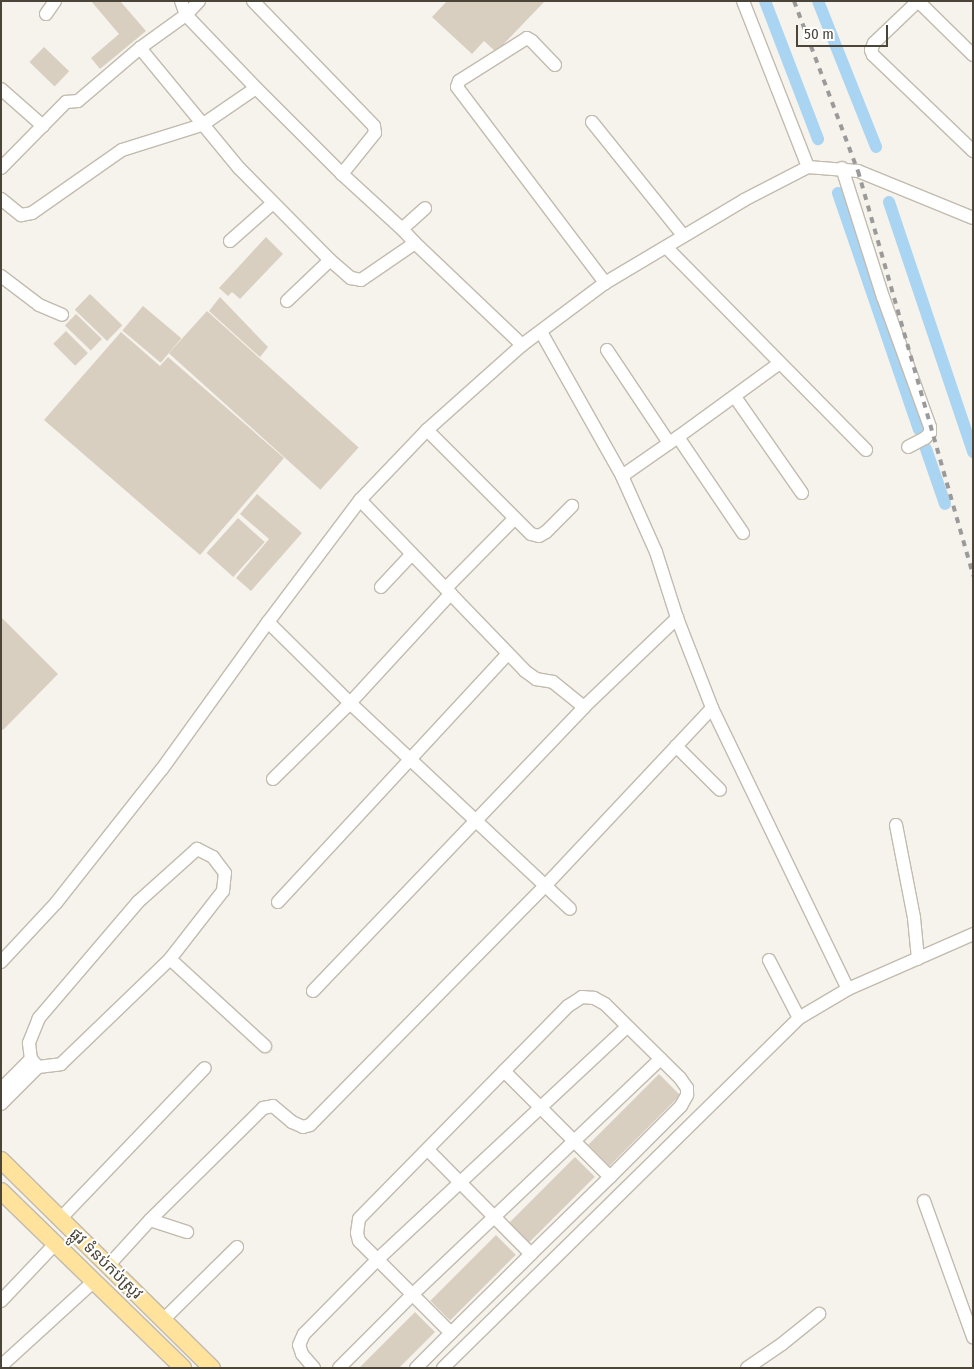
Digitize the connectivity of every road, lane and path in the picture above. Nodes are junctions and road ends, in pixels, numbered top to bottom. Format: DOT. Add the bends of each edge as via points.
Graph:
graph roads {
  1 [pos="55,1"];
  2 [pos="181,1"];
  3 [pos="199,1"];
  4 [pos="252,1"];
  5 [pos="743,1"];
  6 [pos="918,1"];
  7 [pos="46,14"];
  8 [pos="186,15"];
  9 [pos="140,48"];
  10 [pos="973,55"];
  11 [pos="555,65"];
  12 [pos="256,88"];
  13 [pos="1,89"];
  14 [pos="592,122"];
  15 [pos="202,125"];
  16 [pos="43,126"];
  17 [pos="973,151"];
  18 [pos="808,167"];
  19 [pos="1,168"];
  20 [pos="842,168"];
  21 [pos="342,174"];
  22 [pos="1,199"];
  23 [pos="273,203"];
  24 [pos="425,208"];
  25 [pos="973,218"];
  26 [pos="402,229"];
  27 [pos="683,235"];
  28 [pos="230,241"];
  29 [pos="415,243"];
  30 [pos="666,247"];
  31 [pos="330,260"];
  32 [pos="1,276"];
  33 [pos="605,283"];
  34 [pos="287,302"];
  35 [pos="62,314"];
  36 [pos="542,332"];
  37 [pos="522,345"];
  38 [pos="607,350"];
  39 [pos="780,363"];
  40 [pos="735,397"];
  41 [pos="426,430"];
  42 [pos="673,440"];
  43 [pos="908,447"];
  44 [pos="866,450"];
  45 [pos="622,476"];
  46 [pos="802,493"];
  47 [pos="360,500"];
  48 [pos="572,506"];
  49 [pos="515,518"];
  50 [pos="743,533"];
  51 [pos="412,554"];
  52 [pos="381,586"];
  53 [pos="448,591"];
  54 [pos="677,618"];
  55 [pos="268,622"];
  56 [pos="508,654"];
  57 [pos="350,703"];
  58 [pos="584,707"];
  59 [pos="712,708"];
  60 [pos="676,746"];
  61 [pos="411,758"];
  62 [pos="273,779"];
  63 [pos="720,790"];
  64 [pos="474,821"];
  65 [pos="896,825"];
  66 [pos="545,886"];
  67 [pos="278,902"];
  68 [pos="570,909"];
  69 [pos="973,934"];
  70 [pos="170,959"];
  71 [pos="918,959"];
  72 [pos="769,960"];
  73 [pos="1,962"];
  74 [pos="848,989"];
  75 [pos="313,991"];
  76 [pos="799,1018"];
  77 [pos="627,1026"];
  78 [pos="265,1046"];
  79 [pos="661,1059"];
  80 [pos="35,1063"];
  81 [pos="205,1068"];
  82 [pos="504,1071"];
  83 [pos="1,1089"];
  84 [pos="1,1104"];
  85 [pos="541,1107"];
  86 [pos="573,1140"];
  87 [pos="428,1150"];
  88 [pos="1,1160"];
  89 [pos="610,1177"];
  90 [pos="460,1184"];
  91 [pos="1,1192"];
  92 [pos="924,1201"];
  93 [pos="494,1218"];
  94 [pos="60,1219"];
  95 [pos="150,1220"];
  96 [pos="187,1232"];
  97 [pos="55,1244"];
  98 [pos="236,1247"];
  99 [pos="531,1254"];
  100 [pos="378,1259"];
  101 [pos="108,1266"];
  102 [pos="93,1282"];
  103 [pos="414,1294"];
  104 [pos="1,1301"];
  105 [pos="819,1314"];
  106 [pos="163,1320"];
  107 [pos="451,1333"];
  108 [pos="973,1337"];
  109 [pos="1,1366"];
  110 [pos="312,1367"];
  111 [pos="183,1368"];
  112 [pos="212,1368"];
  113 [pos="339,1368"];
  114 [pos="416,1368"];
  115 [pos="442,1368"];
  116 [pos="748,1368"];
  1 -- 7 [label="street"];
  2 -- 8 [label="street"];
  3 -- 8 [label="street"];
  4 -- 21 [label="street" via="374,126 375,133"];
  5 -- 18 [label="street"];
  6 -- 10 [label="street"];
  6 -- 17 [label="street" via="874,43 871,50"];
  8 -- 9 [label="street"];
  8 -- 12 [label="street"];
  9 -- 15 [label="street"];
  9 -- 16 [label="street" via="78,101 66,102"];
  11 -- 33 [label="street" via="527,38 459,81 457,86"];
  12 -- 15 [label="street"];
  12 -- 21 [label="street"];
  13 -- 16 [label="street"];
  14 -- 27 [label="street"];
  15 -- 22 [label="street" via="122,150 32,213 21,215"];
  15 -- 23 [label="street"];
  16 -- 19 [label="street"];
  18 -- 20 [label="street"];
  18 -- 27 [label="street"];
  20 -- 25 [label="street" via="858,171"];
  20 -- 43 [label="street" via="883,297 930,427 925,438"];
  21 -- 26 [label="street"];
  23 -- 28 [label="street"];
  23 -- 31 [label="street"];
  24 -- 26 [label="street"];
  26 -- 29 [label="street"];
  27 -- 30 [label="street"];
  29 -- 31 [label="street" via="361,280 352,278"];
  29 -- 37 [label="street"];
  30 -- 33 [label="street"];
  30 -- 39 [label="street"];
  31 -- 34 [label="street"];
  32 -- 35 [label="street" via="39,305"];
  33 -- 36 [label="street"];
  36 -- 37 [label="street"];
  36 -- 45 [label="street"];
  37 -- 41 [label="street"];
  38 -- 42 [label="street"];
  39 -- 40 [label="street"];
  39 -- 44 [label="street"];
  40 -- 42 [label="street"];
  40 -- 46 [label="street"];
  41 -- 47 [label="street"];
  41 -- 49 [label="street"];
  42 -- 45 [label="street"];
  42 -- 50 [label="street"];
  45 -- 54 [label="street" via="656,552"];
  47 -- 51 [label="street"];
  47 -- 55 [label="street"];
  48 -- 49 [label="street" via="539,536 531,534"];
  49 -- 53 [label="street"];
  51 -- 52 [label="street"];
  51 -- 53 [label="street"];
  53 -- 56 [label="street"];
  53 -- 57 [label="street"];
  54 -- 58 [label="street"];
  54 -- 59 [label="street"];
  55 -- 57 [label="street"];
  55 -- 73 [label="street" via="162,769 56,903"];
  56 -- 58 [label="street" via="536,679 553,682"];
  56 -- 61 [label="street"];
  57 -- 61 [label="street"];
  57 -- 62 [label="street"];
  58 -- 64 [label="street"];
  59 -- 60 [label="street"];
  59 -- 74 [label="street"];
  60 -- 63 [label="street"];
  60 -- 66 [label="street"];
  61 -- 64 [label="street"];
  61 -- 67 [label="street"];
  64 -- 66 [label="street"];
  64 -- 75 [label="street"];
  65 -- 71 [label="street" via="914,918"];
  66 -- 68 [label="street"];
  66 -- 95 [label="street" via="310,1125 303,1127 292,1122 274,1106 263,1108"];
  69 -- 71 [label="street"];
  70 -- 78 [label="street"];
  70 -- 80 [label="street" via="60,1064"];
  70 -- 80 [label="street" via="223,891 225,873 213,857 197,849 138,902 39,1018 29,1043"];
  71 -- 74 [label="street"];
  72 -- 76 [label="street"];
  74 -- 76 [label="street"];
  76 -- 115 [label="street"];
  77 -- 79 [label="street"];
  77 -- 82 [label="street" via="605,1004 594,998 582,997 568,1006"];
  77 -- 85 [label="street"];
  79 -- 86 [label="street"];
  79 -- 89 [label="street" via="680,1078 687,1088 687,1095 681,1106"];
  80 -- 83 [label="street"];
  80 -- 84 [label="street"];
  81 -- 94 [label="street"];
  82 -- 85 [label="street"];
  82 -- 87 [label="street"];
  85 -- 86 [label="street"];
  85 -- 90 [label="street"];
  86 -- 89 [label="street"];
  86 -- 93 [label="street"];
  87 -- 90 [label="street"];
  87 -- 100 [label="street" via="359,1219 356,1233"];
  88 -- 94 [label="main road, ផ្លូវ ទំនប់កប់ស្រូវ"];
  89 -- 99 [label="street"];
  90 -- 93 [label="street"];
  90 -- 100 [label="street"];
  91 -- 97 [label="main road, ផ្លូវ ទំនប់កប់ស្រូវ"];
  92 -- 108 [label="street"];
  93 -- 99 [label="street"];
  93 -- 103 [label="street"];
  94 -- 101 [label="main road, ផ្លូវ ទំនប់កប់ស្រូវ"];
  95 -- 96 [label="street"];
  95 -- 101 [label="street"];
  97 -- 102 [label="main road, ផ្លូវ ទំនប់កប់ស្រូវ"];
  97 -- 104 [label="street"];
  98 -- 106 [label="street"];
  99 -- 107 [label="street"];
  100 -- 103 [label="street"];
  100 -- 110 [label="street" via="304,1334 299,1345"];
  101 -- 106 [label="main road, ផ្លូវ ទំនប់កប់ស្រូវ"];
  102 -- 109 [label="street"];
  102 -- 111 [label="main road, ផ្លូវ ទំនប់កប់ស្រូវ"];
  103 -- 107 [label="street"];
  103 -- 113 [label="street"];
  105 -- 116 [label="street"];
  106 -- 112 [label="main road, ផ្លូវ ទំនប់កប់ស្រូវ"];
  107 -- 114 [label="street"];
}
